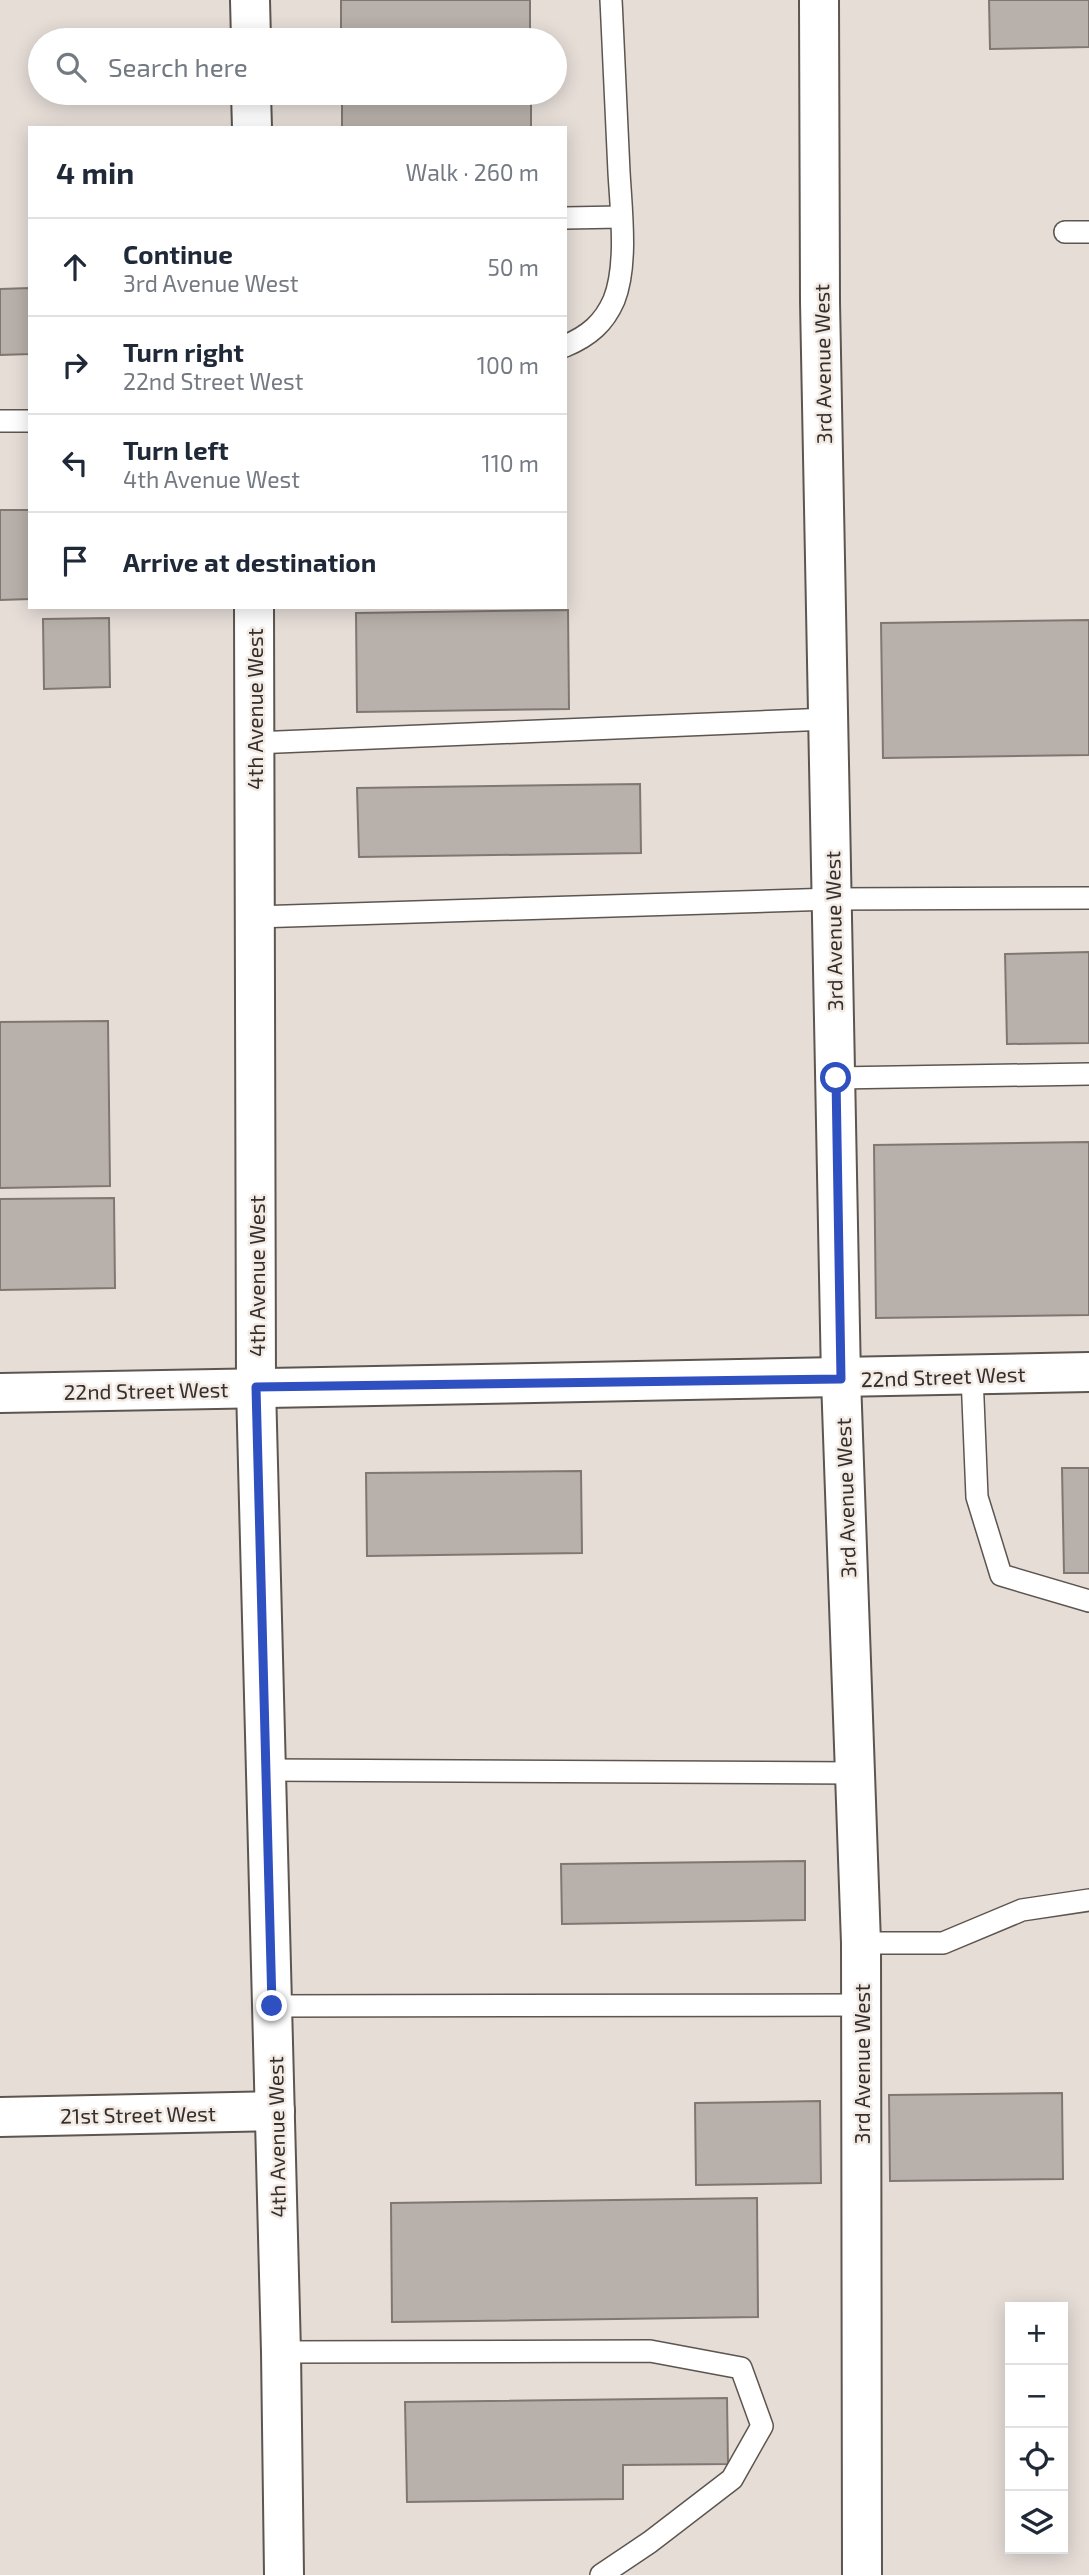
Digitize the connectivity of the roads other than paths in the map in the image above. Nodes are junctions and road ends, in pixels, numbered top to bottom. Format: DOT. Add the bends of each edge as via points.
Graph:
graph roads {
  1 [pos="250,0"];
  2 [pos="611,0"];
  3 [pos="819,0"];
  4 [pos="251,28"];
  5 [pos="251,105"];
  6 [pos="251,126"];
  7 [pos="621,217"];
  8 [pos="567,218"];
  9 [pos="1065,232"];
  10 [pos="1089,232"];
  11 [pos="567,345"];
  12 [pos="0,421"];
  13 [pos="28,421"];
  14 [pos="254,609"];
  15 [pos="828,719"];
  16 [pos="254,743"];
  17 [pos="1089,898"];
  18 [pos="833,900"];
  19 [pos="255,917"];
  20 [pos="1089,1074"];
  21 [pos="836,1078"];
  22 [pos="1089,1372"];
  23 [pos="972,1375"];
  24 [pos="841,1379"];
  25 [pos="256,1387"];
  26 [pos="0,1393"];
  27 [pos="1089,1601"];
  28 [pos="266,1770"];
  29 [pos="856,1773"];
  30 [pos="1089,1900"];
  31 [pos="861,1943"];
  32 [pos="861,2005"];
  33 [pos="272,2006"];
  34 [pos="275,2111"];
  35 [pos="0,2117"];
  36 [pos="281,2352"];
  37 [pos="284,2575"];
  38 [pos="601,2575"];
  39 [pos="862,2575"];
  1 -- 4 [label="street"];
  2 -- 7 [label="lane"];
  3 -- 15 [label="street, 3rd Avenue West"];
  5 -- 6 [label="street"];
  7 -- 8 [label="lane"];
  7 -- 11 [label="lane" via="621,264 615,297 603,322"];
  9 -- 10 [label="lane"];
  12 -- 13 [label="lane"];
  14 -- 16 [label="street, 4th Avenue West"];
  15 -- 16 [label="lane"];
  15 -- 18 [label="street, 3rd Avenue West"];
  16 -- 19 [label="street, 4th Avenue West"];
  17 -- 18 [label="lane"];
  18 -- 19 [label="lane"];
  18 -- 21 [label="street, 3rd Avenue West"];
  19 -- 25 [label="street, 4th Avenue West"];
  20 -- 21 [label="lane"];
  21 -- 24 [label="street, 3rd Avenue West"];
  22 -- 23 [label="street, 22nd Street West"];
  23 -- 24 [label="street, 22nd Street West"];
  23 -- 27 [label="lane" via="977,1497 1002,1576"];
  24 -- 25 [label="street, 22nd Street West"];
  24 -- 29 [label="street, 3rd Avenue West"];
  25 -- 26 [label="street, 22nd Street West"];
  25 -- 28 [label="street, 4th Avenue West"];
  28 -- 29 [label="lane"];
  28 -- 33 [label="street, 4th Avenue West"];
  29 -- 31 [label="street, 3rd Avenue West"];
  30 -- 31 [label="lane" via="1022,1910 943,1943"];
  31 -- 32 [label="street, 3rd Avenue West"];
  32 -- 33 [label="lane"];
  32 -- 39 [label="street, 3rd Avenue West"];
  33 -- 34 [label="street, 4th Avenue West"];
  34 -- 35 [label="street, 21st Street West"];
  34 -- 36 [label="street, 4th Avenue West"];
  36 -- 37 [label="street, 4th Avenue West"];
  36 -- 38 [label="lane" via="650,2351 741,2368 762,2426 732,2479"];
}
